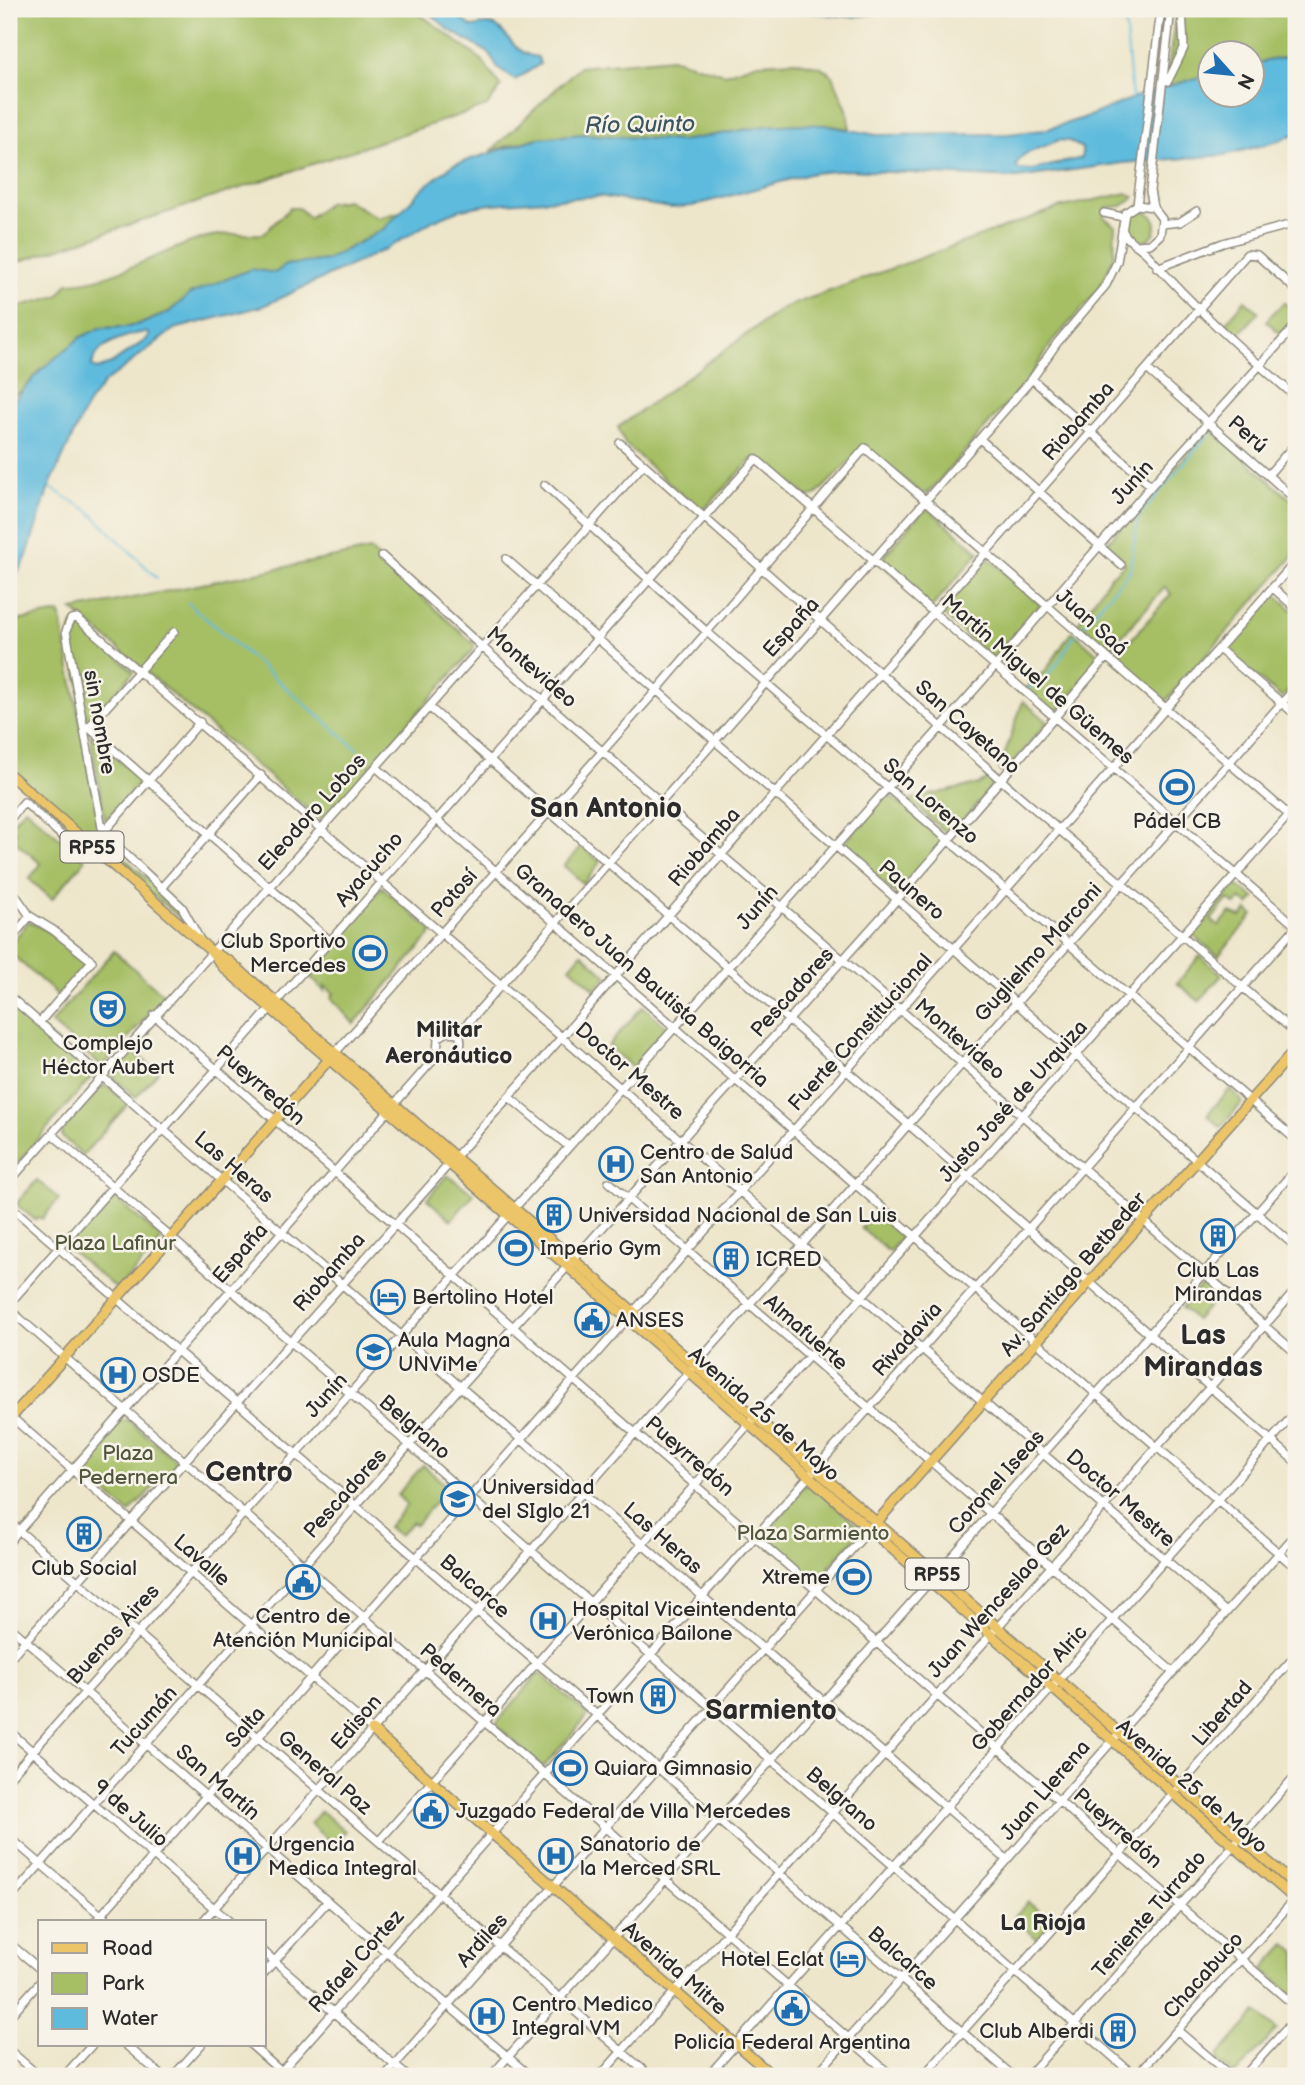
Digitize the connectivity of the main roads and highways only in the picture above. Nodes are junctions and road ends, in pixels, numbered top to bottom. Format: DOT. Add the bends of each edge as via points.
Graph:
graph roads {
  1 [pos="9,775"];
  2 [pos="1296,1049"];
  3 [pos="332,1056"];
  4 [pos="10,1418"];
  5 [pos="812,1472"];
  6 [pos="877,1522"];
  7 [pos="869,1530"];
  8 [pos="993,1631"];
  9 [pos="372,1730"];
  10 [pos="1237,1841"];
  11 [pos="1296,1886"];
  12 [pos="1296,1899"];
  13 [pos="773,2076"];
  1 -- 3 [label="main road, Avenida 25 de Mayo / RP55" via="212,952 223,967"];
  2 -- 6 [label="main road, Av. Santiago Betbeder"];
  3 -- 4 [label="main road, Potosí"];
  3 -- 5 [label="main road, Avenida 25 de Mayo / RP55"];
  5 -- 6 [label="main road, Avenida 25 de Mayo / RP55"];
  5 -- 7 [label="main road, Avenida 25 de Mayo / RP55"];
  6 -- 7 [label="main road, Av. Santiago Betbeder"];
  6 -- 8 [label="main road, Avenida 25 de Mayo / RP55"];
  7 -- 8 [label="main road, Avenida 25 de Mayo / RP55"];
  8 -- 10 [label="main road, Avenida 25 de Mayo / RP55"];
  9 -- 13 [label="main road, Avenida Mitre"];
  10 -- 11 [label="main road, Avenida 25 de Mayo / RP55"];
  10 -- 12 [label="main road, Avenida 25 de Mayo / RP55"];
}
